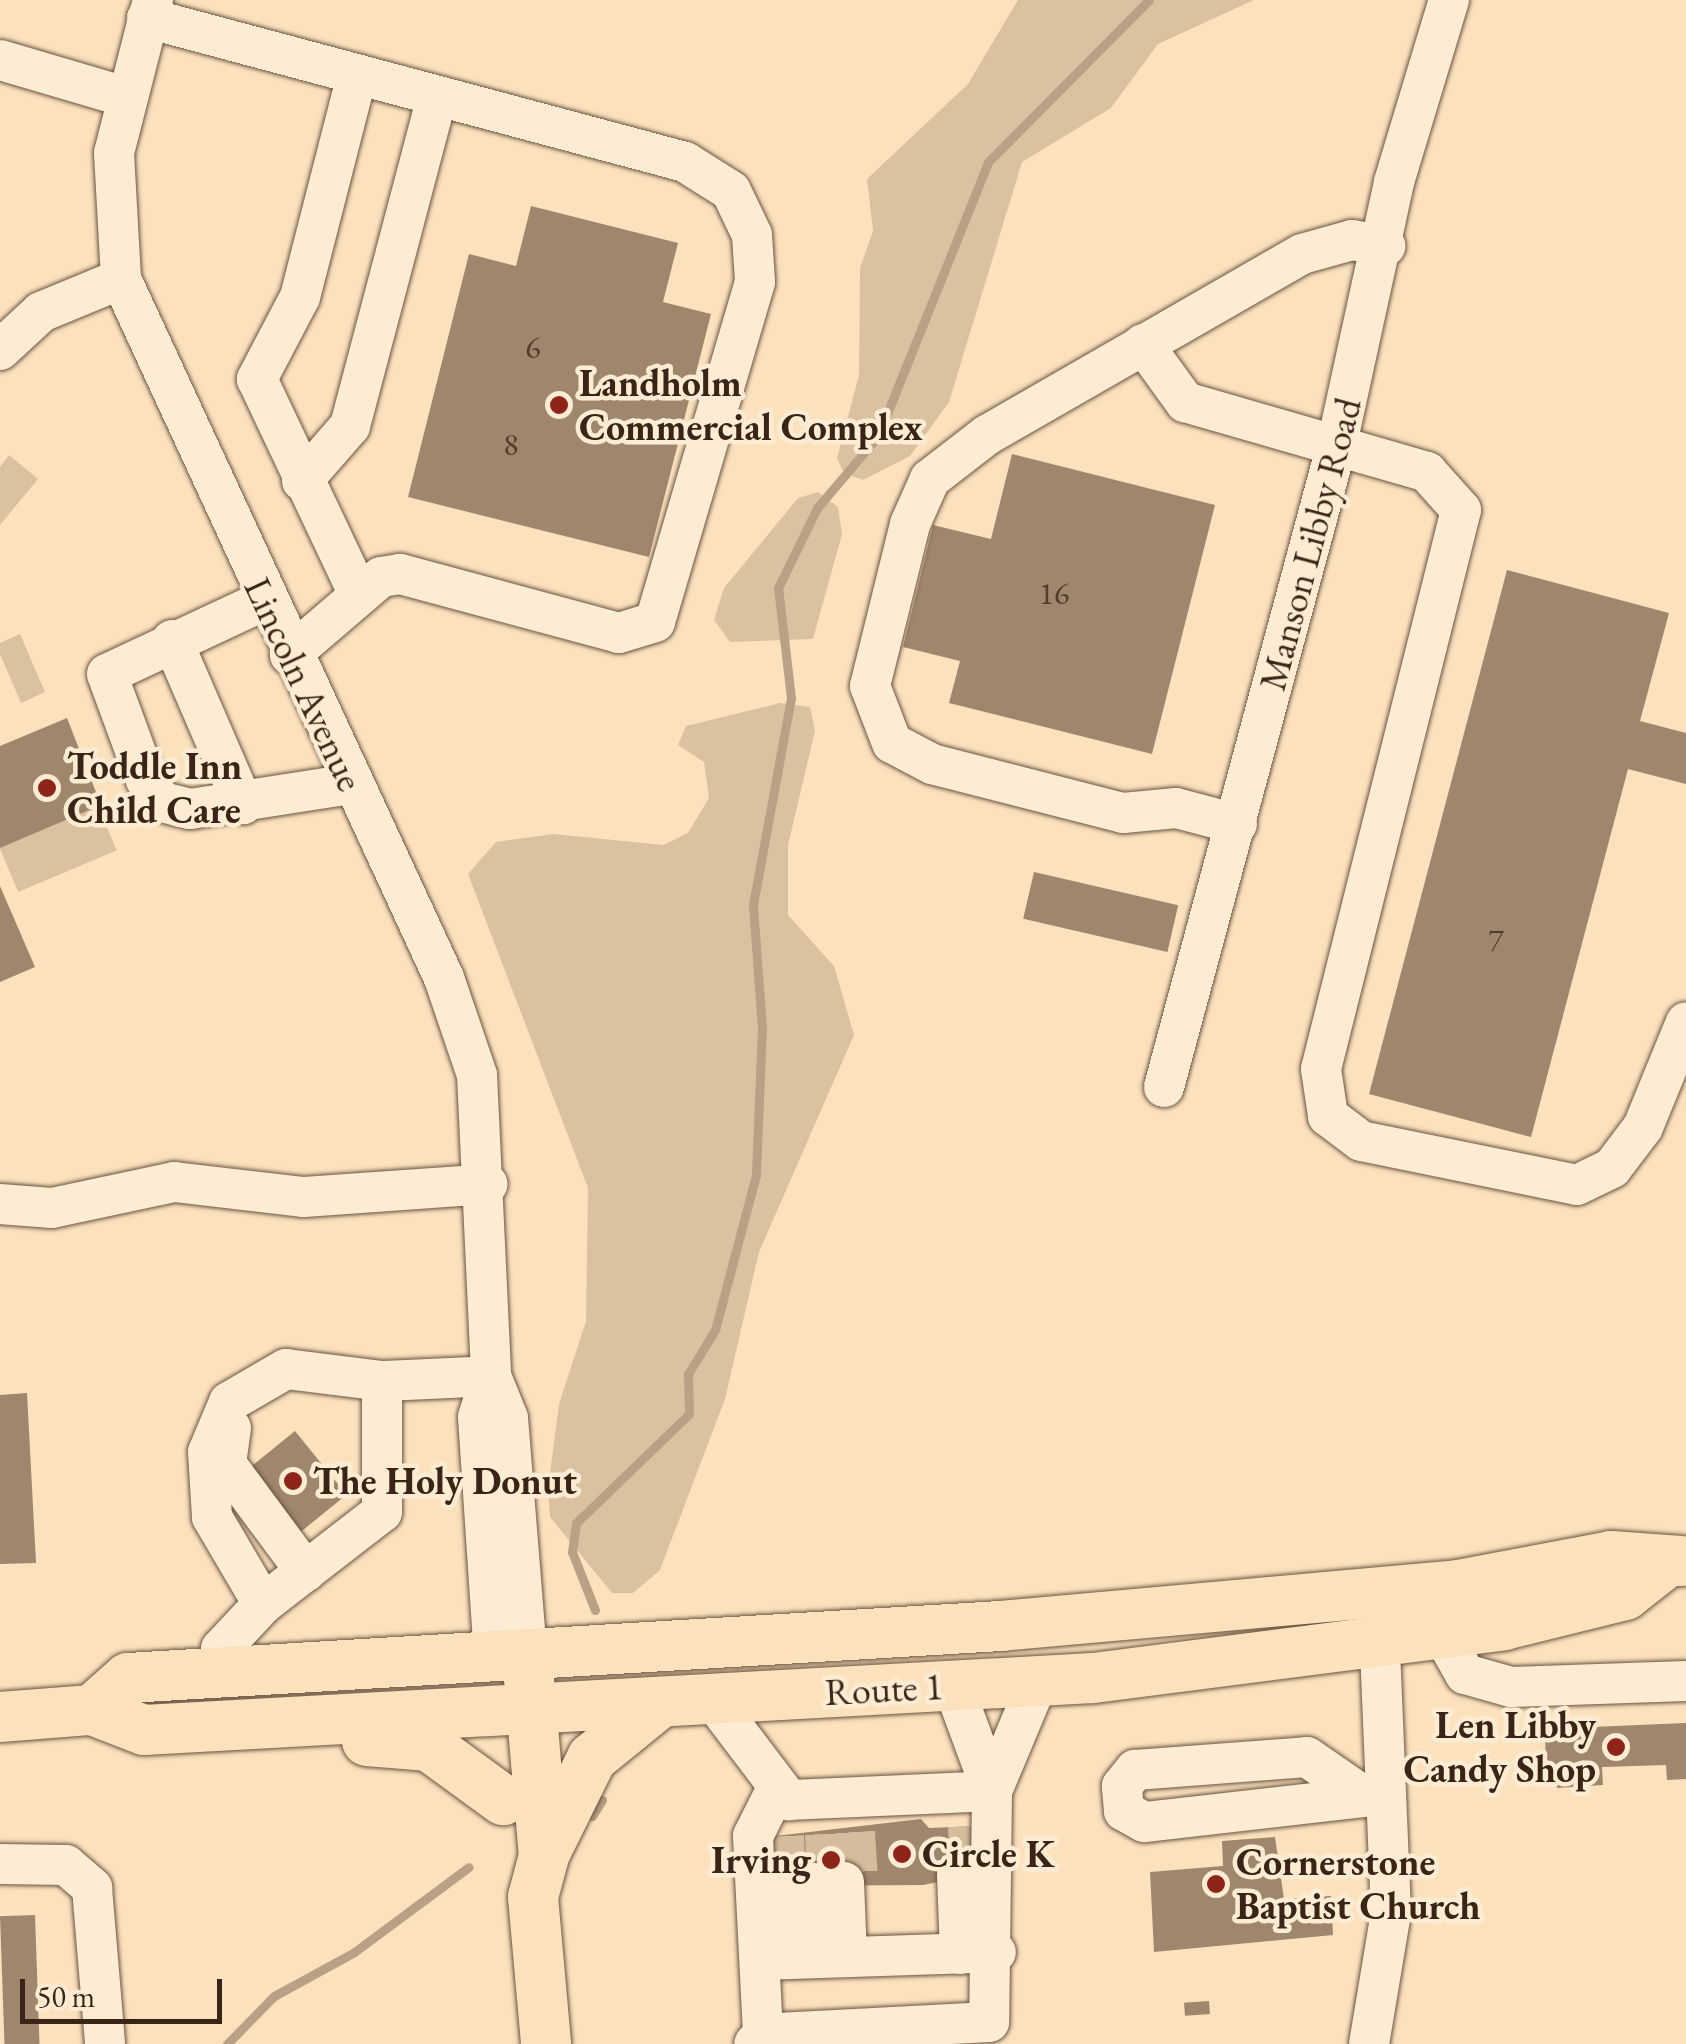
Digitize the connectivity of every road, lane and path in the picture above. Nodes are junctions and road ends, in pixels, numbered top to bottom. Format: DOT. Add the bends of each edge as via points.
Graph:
graph roads {
  1 [pos="1449,0"];
  2 [pos="150,9"];
  3 [pos="0,60"];
  4 [pos="356,80"];
  5 [pos="126,96"];
  6 [pos="436,100"];
  7 [pos="1385,246"];
  8 [pos="121,279"];
  9 [pos="1144,344"];
  10 [pos="0,350"];
  11 [pos="1338,444"];
  12 [pos="302,480"];
  13 [pos="359,595"];
  14 [pos="264,601"];
  15 [pos="172,640"];
  16 [pos="290,655"];
  17 [pos="351,784"];
  18 [pos="243,804"];
  19 [pos="1238,824"];
  20 [pos="1686,1022"];
  21 [pos="1164,1087"];
  22 [pos="488,1184"];
  23 [pos="0,1204"];
  24 [pos="491,1376"];
  25 [pos="368,1379"];
  26 [pos="1674,1563"];
  27 [pos="306,1572"];
  28 [pos="263,1604"];
  29 [pos="1443,1636"];
  30 [pos="1380,1646"];
  31 [pos="511,1655"];
  32 [pos="222,1672"];
  33 [pos="1038,1680"];
  34 [pos="1686,1681"];
  35 [pos="953,1685"];
  36 [pos="713,1700"];
  37 [pos="660,1702"];
  38 [pos="92,1710"];
  39 [pos="514,1710"];
  40 [pos="0,1717"];
  41 [pos="188,1728"];
  42 [pos="1322,1767"];
  43 [pos="1377,1798"];
  44 [pos="502,1800"];
  45 [pos="968,1806"];
  46 [pos="1286,1810"];
  47 [pos="815,1815"];
  48 [pos="0,1864"];
  49 [pos="964,1875"];
  50 [pos="538,1877"];
  51 [pos="976,1953"];
  52 [pos="816,1958"];
  53 [pos="758,2039"];
  54 [pos="105,2044"];
  55 [pos="546,2044"];
  56 [pos="1369,2044"];
  1 -- 7 [label="street, Manson Libby Road" via="1394,182"];
  2 -- 4 [label="street"];
  2 -- 5 [label="street, Lincoln Avenue"];
  3 -- 5 [label="street"];
  4 -- 6 [label="street"];
  4 -- 12 [label="street" via="300,297 257,379"];
  5 -- 8 [label="street, Lincoln Avenue" via="111,203"];
  6 -- 12 [label="street" via="350,426"];
  6 -- 13 [label="street" via="706,172 744,212 755,282 662,612 646,629 619,633 400,574"];
  7 -- 9 [label="street" via="1352,240 1302,254"];
  7 -- 11 [label="street, Manson Libby Road"];
  8 -- 10 [label="street" via="41,312"];
  8 -- 14 [label="street, Lincoln Avenue"];
  9 -- 11 [label="street" via="1185,402"];
  9 -- 19 [label="street" via="930,479 912,513 870,702 892,743 932,764 1123,812 1176,808"];
  11 -- 19 [label="street, Manson Libby Road"];
  11 -- 20 [label="street" via="1428,472 1450,488 1462,516 1321,1069 1328,1116 1361,1141 1577,1185 1612,1168 1644,1127"];
  12 -- 13 [label="street"];
  13 -- 16 [label="street"];
  14 -- 15 [label="street"];
  14 -- 16 [label="street, Lincoln Avenue"];
  15 -- 18 [label="street"];
  15 -- 18 [label="street" via="119,663 106,678 146,780 172,807"];
  16 -- 17 [label="street, Lincoln Avenue"];
  17 -- 18 [label="street"];
  17 -- 22 [label="street, Lincoln Avenue" via="460,1020 480,1092"];
  19 -- 21 [label="street, Manson Libby Road"];
  22 -- 23 [label="street" via="304,1196 174,1182 52,1208"];
  22 -- 24 [label="street, Lincoln Avenue"];
  24 -- 25 [label="street"];
  24 -- 31 [label="street, Lincoln Avenue" via="508,1418"];
  25 -- 27 [label="street" via="386,1504"];
  25 -- 27 [label="street" via="279,1387 243,1411 226,1442 231,1473"];
  25 -- 28 [label="street" via="266,1374 218,1415 208,1452 216,1534"];
  26 -- 29 [label="main road, Route 1" via="1625,1595"];
  26 -- 31 [label="main road, Route 1" via="1611,1556 1374,1594"];
  27 -- 28 [label="street"];
  28 -- 32 [label="street" via="221,1649"];
  29 -- 30 [label="main road, Route 1"];
  29 -- 34 [label="street" via="1464,1674 1510,1688"];
  30 -- 33 [label="main road, Route 1"];
  30 -- 43 [label="street"];
  31 -- 32 [label="main road, Route 1"];
  31 -- 39 [label="main road"];
  32 -- 38 [label="main road, Route 1" via="128,1678"];
  33 -- 35 [label="main road, Route 1"];
  33 -- 45 [label="street"];
  35 -- 36 [label="main road, Route 1"];
  35 -- 45 [label="street"];
  36 -- 37 [label="main road, Route 1"];
  36 -- 47 [label="street"];
  37 -- 39 [label="main road, Route 1"];
  37 -- 50 [label="main road" via="592,1758"];
  38 -- 40 [label="main road, Route 1"];
  38 -- 41 [label="main road, Route 1" via="144,1730"];
  39 -- 41 [label="main road, Route 1"];
  39 -- 44 [label="main road"];
  39 -- 50 [label="main road"];
  41 -- 44 [label="main road" via="214,1746 410,1740"];
  42 -- 43 [label="street"];
  42 -- 46 [label="street"];
  42 -- 46 [label="street" via="1307,1757 1146,1768 1122,1786 1124,1811 1137,1821"];
  43 -- 46 [label="street"];
  43 -- 56 [label="street" via="1392,1912"];
  44 -- 50 [label="main road" via="513,1883"];
  45 -- 47 [label="street"];
  45 -- 51 [label="street"];
  47 -- 52 [label="street" via="753,1836"];
  48 -- 54 [label="street" via="54,1862 92,1888"];
  49 -- 51 [label="street"];
  50 -- 55 [label="main road"];
  51 -- 52 [label="street"];
  51 -- 53 [label="street" via="996,2006 984,2026"];
  52 -- 52 [label="street" via="822,1883"];
  52 -- 53 [label="street"];
}
